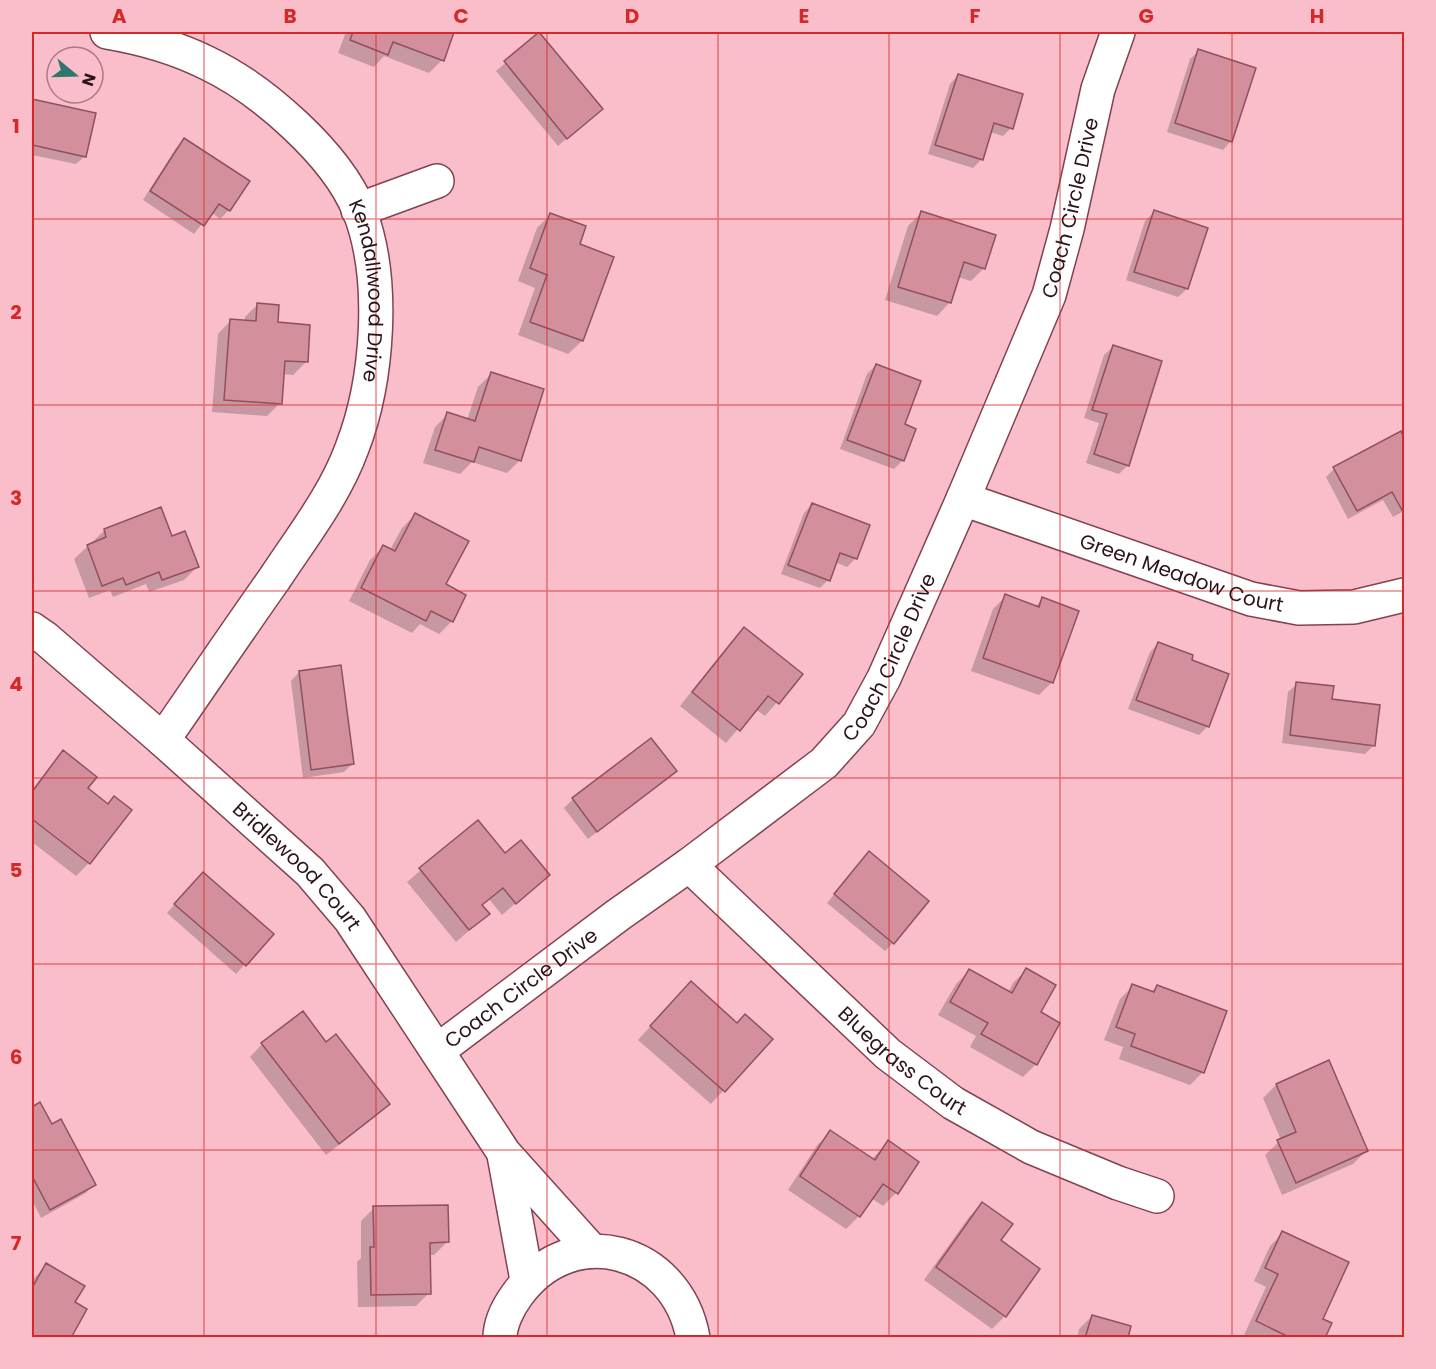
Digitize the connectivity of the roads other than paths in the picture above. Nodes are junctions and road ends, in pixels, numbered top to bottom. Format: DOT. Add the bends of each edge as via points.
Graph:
graph roads {
  1 [pos="107,32"];
  2 [pos="1118,32"];
  3 [pos="437,181"];
  4 [pos="358,210"];
  5 [pos="963,499"];
  6 [pos="1404,595"];
  7 [pos="32,629"];
  8 [pos="163,740"];
  9 [pos="689,865"];
  10 [pos="437,1051"];
  11 [pos="504,1153"];
  12 [pos="1157,1196"];
  13 [pos="592,1251"];
  14 [pos="527,1280"];
  15 [pos="500,1338"];
  16 [pos="693,1338"];
  1 -- 4 [label="street, Kendallwood Drive" via="151,40 208,63 253,92 299,129 336,169"];
  2 -- 5 [label="street, Coach Circle Drive" via="1098,88 1049,295"];
  3 -- 4 [label="street"];
  4 -- 8 [label="street, Kendallwood Drive" via="374,284 376,336 368,394 352,449 321,510"];
  5 -- 6 [label="street, Green Meadow Court" via="1251,599 1299,608 1354,607"];
  5 -- 9 [label="street, Coach Circle Drive" via="884,678 859,724 824,763"];
  7 -- 8 [label="street, Bridlewood Court"];
  8 -- 10 [label="street, Bridlewood Court" via="310,872 350,919"];
  9 -- 10 [label="street, Coach Circle Drive"];
  9 -- 12 [label="street, Bluegrass Court" via="888,1054 953,1103 1031,1147"];
  10 -- 11 [label="street, Bridlewood Court"];
  11 -- 13 [label="street"];
  11 -- 14 [label="street"];
  13 -- 14 [label="street" via="546,1265"];
  13 -- 16 [label="street" via="618,1253 662,1276 679,1296 690,1318"];
  14 -- 15 [label="street" via="510,1305"];
}
